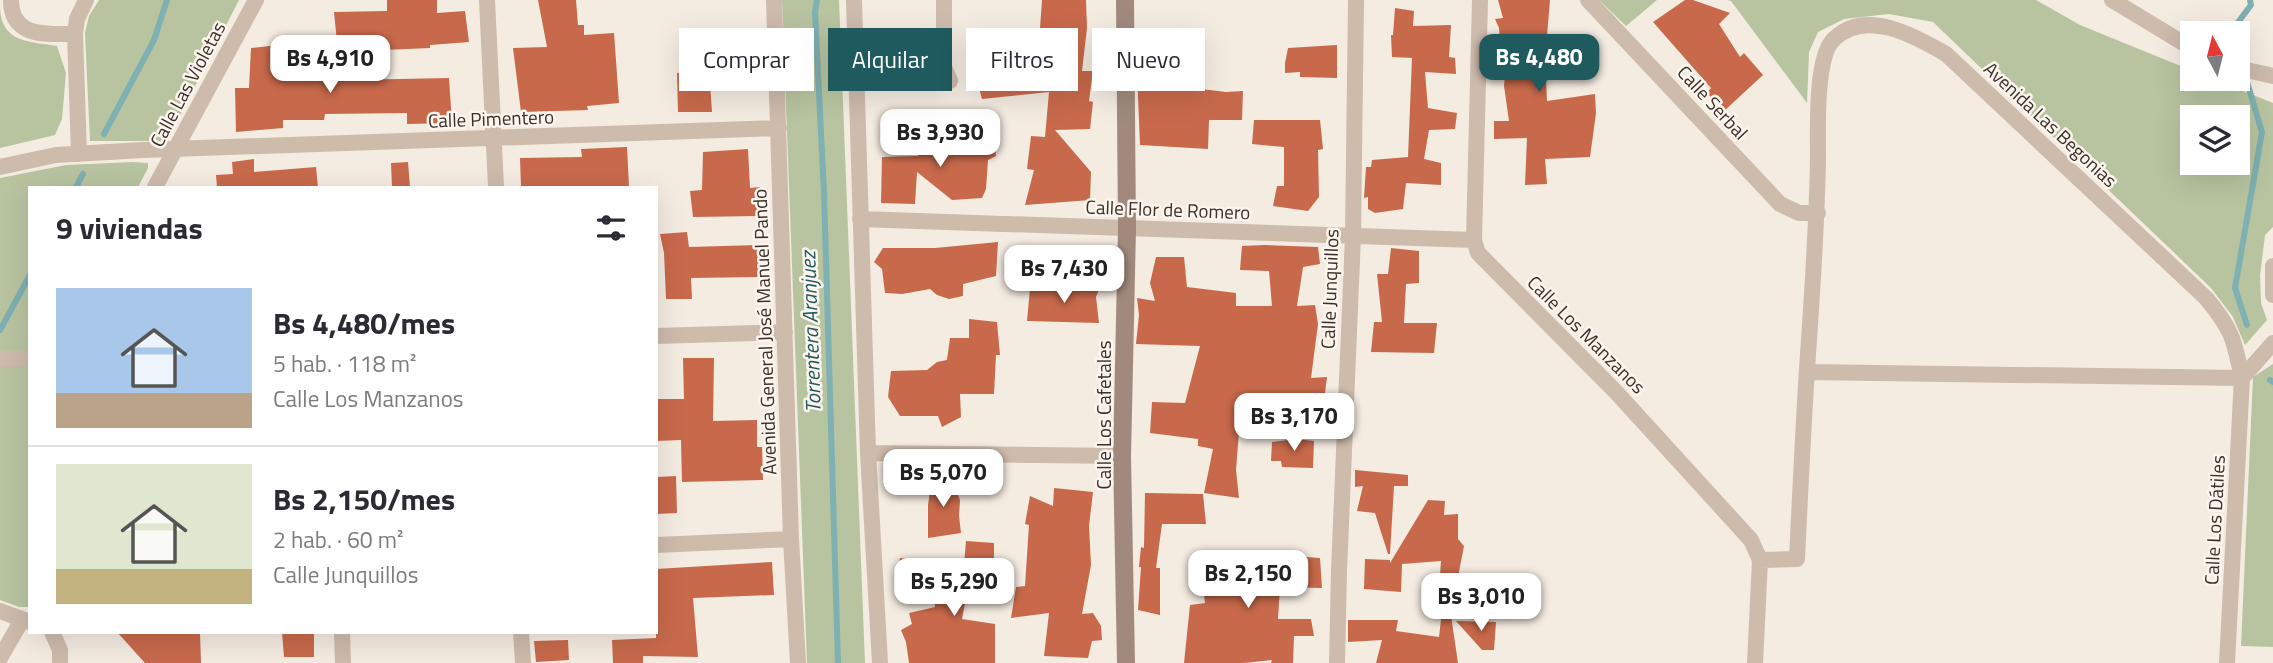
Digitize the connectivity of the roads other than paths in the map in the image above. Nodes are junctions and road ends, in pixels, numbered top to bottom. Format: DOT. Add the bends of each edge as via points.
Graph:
graph roads {
  1 [pos="11,0"];
  2 [pos="86,0"];
  3 [pos="256,0"];
  4 [pos="487,0"];
  5 [pos="774,0"];
  6 [pos="854,0"];
  7 [pos="944,0"];
  8 [pos="1125,0"];
  9 [pos="1356,0"];
  10 [pos="1480,0"];
  11 [pos="1588,0"];
  12 [pos="2112,0"];
  13 [pos="944,28"];
  14 [pos="75,34"];
  15 [pos="2180,41"];
  16 [pos="2250,71"];
  17 [pos="2273,76"];
  18 [pos="779,128"];
  19 [pos="494,139"];
  20 [pos="177,149"];
  21 [pos="79,154"];
  22 [pos="0,167"];
  23 [pos="156,186"];
  24 [pos="496,186"];
  25 [pos="1818,214"];
  26 [pos="860,219"];
  27 [pos="1126,229"];
  28 [pos="1353,236"];
  29 [pos="1474,240"];
  30 [pos="2273,266"];
  31 [pos="2273,295"];
  32 [pos="785,332"];
  33 [pos="658,337"];
  34 [pos="2273,343"];
  35 [pos="28,358"];
  36 [pos="0,359"];
  37 [pos="1807,372"];
  38 [pos="2242,378"];
  39 [pos="868,453"];
  40 [pos="1122,456"];
  41 [pos="791,539"];
  42 [pos="658,545"];
  43 [pos="1760,560"];
  44 [pos="0,611"];
  45 [pos="26,621"];
  46 [pos="52,634"];
  47 [pos="342,634"];
  48 [pos="521,634"];
  49 [pos="0,658"];
  50 [pos="60,663"];
  51 [pos="343,663"];
  52 [pos="523,663"];
  53 [pos="798,663"];
  54 [pos="880,663"];
  55 [pos="1126,663"];
  56 [pos="1338,663"];
  57 [pos="1755,663"];
  58 [pos="2227,663"];
  1 -- 14 [label="street" via="19,25 39,33"];
  2 -- 14 [label="street"];
  3 -- 20 [label="street, Calle Las Violetas"];
  4 -- 19 [label="street"];
  5 -- 18 [label="street, Avenida General José Manuel Pando"];
  6 -- 26 [label="street"];
  7 -- 13 [label="street"];
  8 -- 27 [label="main road, Calle Los Cafetales"];
  9 -- 28 [label="street, Calle Junquillos"];
  10 -- 29 [label="street"];
  11 -- 25 [label="street, Calle Serbal" via="1780,204 1799,213"];
  12 -- 15 [label="street"];
  14 -- 21 [label="street"];
  16 -- 17 [label="street"];
  18 -- 19 [label="street, Calle Pimentero"];
  18 -- 32 [label="street, Avenida General José Manuel Pando"];
  19 -- 20 [label="street, Calle Pimentero"];
  19 -- 24 [label="street"];
  20 -- 21 [label="street, Calle Pimentero"];
  20 -- 23 [label="street, Calle Las Violetas"];
  21 -- 22 [label="street, Calle Pimentero"];
  25 -- 37 [label="street, Avenida Las Begonias"];
  25 -- 38 [label="street, Avenida Las Begonias" via="1823,57 1832,40 1845,31 1864,25 1894,28 1946,54 2206,298 2235,341"];
  26 -- 27 [label="street, Calle Flor de Romero"];
  26 -- 39 [label="street"];
  27 -- 28 [label="street, Calle Flor de Romero"];
  27 -- 40 [label="main road, Calle Los Cafetales"];
  28 -- 29 [label="street, Calle Flor de Romero"];
  28 -- 56 [label="street, Calle Junquillos"];
  29 -- 43 [label="street, Calle Los Manzanos" via="1478,253 1616,392 1751,540"];
  30 -- 31 [label="street"];
  32 -- 33 [label="street"];
  32 -- 41 [label="street, Avenida General José Manuel Pando"];
  34 -- 38 [label="street"];
  35 -- 36 [label="street"];
  37 -- 38 [label="street"];
  37 -- 43 [label="street, Avenida Las Begonias" via="1797,559"];
  38 -- 58 [label="street, Calle Los Dátiles"];
  39 -- 40 [label="street"];
  39 -- 54 [label="street"];
  40 -- 55 [label="main road, Calle Los Cafetales"];
  41 -- 42 [label="street"];
  41 -- 53 [label="street, Avenida General José Manuel Pando"];
  43 -- 57 [label="street"];
  44 -- 45 [label="street"];
  45 -- 49 [label="street"];
  46 -- 50 [label="street"];
  47 -- 51 [label="street"];
  48 -- 52 [label="street"];
}
